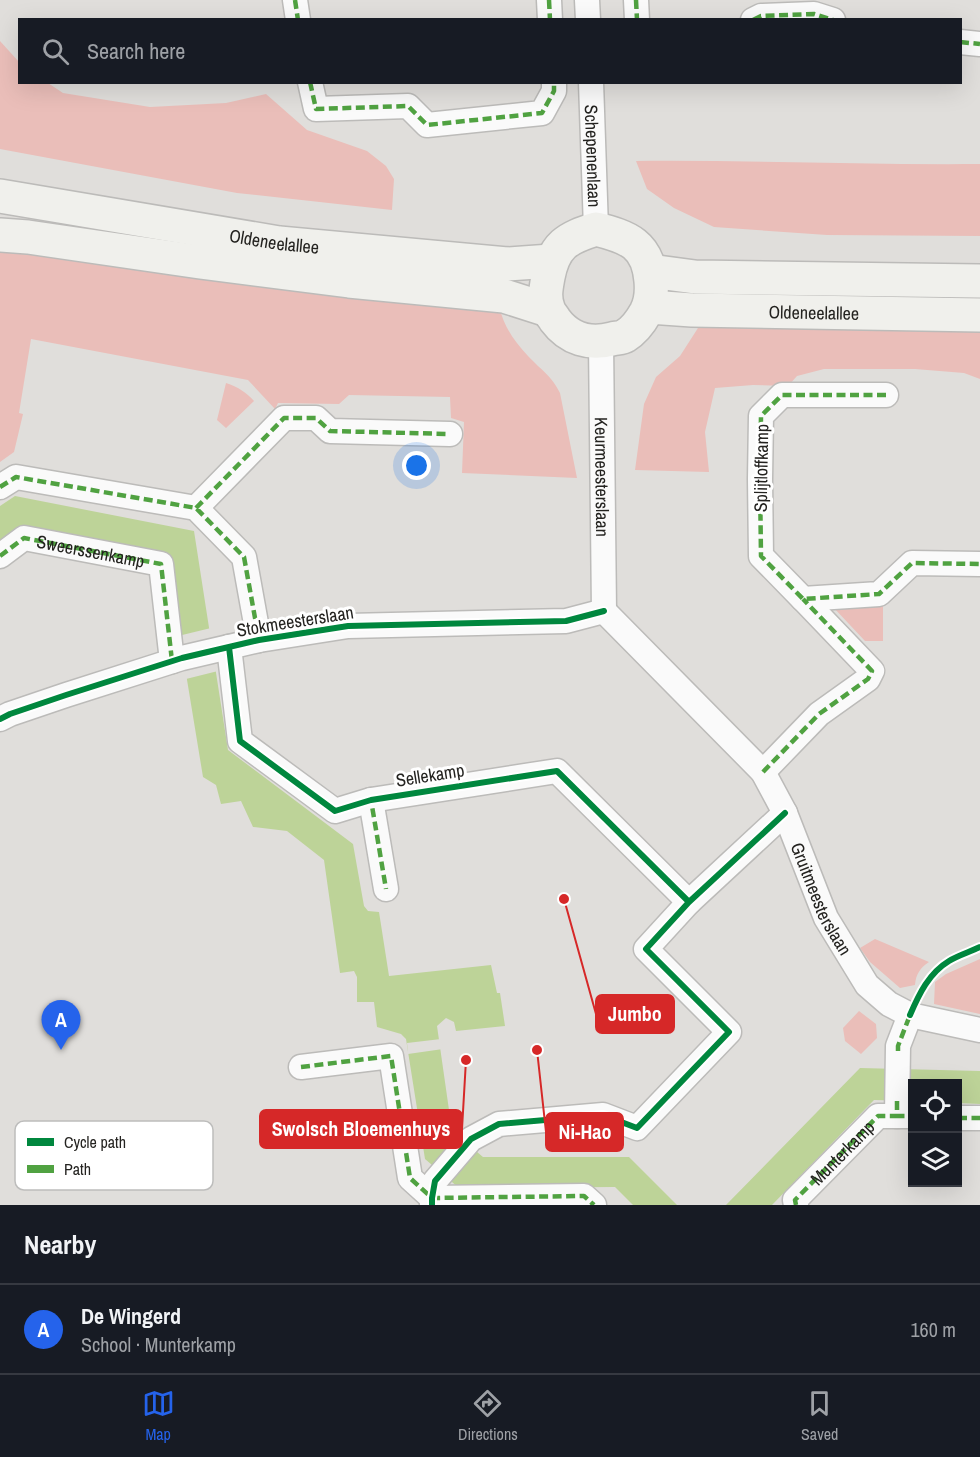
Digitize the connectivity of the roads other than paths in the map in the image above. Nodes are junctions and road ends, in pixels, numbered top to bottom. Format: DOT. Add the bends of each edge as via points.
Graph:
graph roads {
  1 [pos="295,0"];
  2 [pos="549,0"];
  3 [pos="587,0"];
  4 [pos="636,0"];
  5 [pos="298,18"];
  6 [pos="550,18"];
  7 [pos="588,18"];
  8 [pos="637,18"];
  9 [pos="757,18"];
  10 [pos="827,18"];
  11 [pos="962,42"];
  12 [pos="980,44"];
  13 [pos="310,84"];
  14 [pos="554,84"];
  15 [pos="591,84"];
  16 [pos="0,196"];
  17 [pos="596,229"];
  18 [pos="0,235"];
  19 [pos="551,261"];
  20 [pos="650,271"];
  21 [pos="980,281"];
  22 [pos="649,307"];
  23 [pos="548,310"];
  24 [pos="980,315"];
  25 [pos="601,342"];
  26 [pos="886,395"];
  27 [pos="450,434"];
  28 [pos="0,487"];
  29 [pos="196,508"];
  30 [pos="0,556"];
  31 [pos="980,564"];
  32 [pos="803,599"];
  33 [pos="604,611"];
  34 [pos="259,640"];
  35 [pos="222,648"];
  36 [pos="177,659"];
  37 [pos="0,719"];
  38 [pos="763,772"];
  39 [pos="371,800"];
  40 [pos="785,813"];
  41 [pos="386,889"];
  42 [pos="689,902"];
  43 [pos="910,1015"];
  44 [pos="980,1030"];
  45 [pos="301,1067"];
  46 [pos="902,1111"];
  47 [pos="962,1118"];
  48 [pos="980,1118"];
  49 [pos="432,1201"];
  50 [pos="594,1205"];
  51 [pos="796,1205"];
  1 -- 5 [label="street"];
  2 -- 6 [label="street"];
  3 -- 7 [label="street"];
  4 -- 8 [label="street"];
  9 -- 10 [label="street" via="814,14"];
  11 -- 12 [label="street"];
  13 -- 14 [label="street" via="316,109 408,106 428,125 542,113 554,92"];
  15 -- 17 [label="street, Schepenenlaan"];
  16 -- 19 [label="main road, Oldeneelallee" via="279,243 507,264"];
  17 -- 19 [label="main road" via="567,241"];
  17 -- 20 [label="main road" via="636,245"];
  18 -- 23 [label="main road, Oldeneelallee" via="361,282 504,296"];
  19 -- 23 [label="main road" via="545,292"];
  20 -- 21 [label="main road, Oldeneelallee" via="695,277"];
  20 -- 22 [label="main road"];
  22 -- 24 [label="main road, Oldeneelallee"];
  22 -- 25 [label="main road" via="640,324 624,336"];
  23 -- 25 [label="main road" via="571,335"];
  25 -- 33 [label="street, Keurmeesterslaan"];
  26 -- 32 [label="street, Splijtloffkamp" via="782,394 761,416 761,556"];
  27 -- 29 [label="street" via="330,430 316,418 284,418"];
  28 -- 29 [label="street" via="16,477"];
  29 -- 34 [label="street" via="244,557"];
  30 -- 36 [label="street, Sweerssenkamp" via="24,538 161,564"];
  31 -- 32 [label="street" via="912,563 879,594"];
  32 -- 38 [label="street, Splijtloffkamp" via="872,671 868,679 819,714"];
  33 -- 34 [label="street, Stokmeesterslaan" via="566,621 348,626"];
  33 -- 38 [label="street, Gruitmeesterslaan"];
  34 -- 35 [label="street, Stokmeesterslaan"];
  35 -- 36 [label="street, Stokmeesterslaan"];
  35 -- 39 [label="street, Sellekamp" via="240,741 335,811"];
  36 -- 37 [label="street, Stokmeesterslaan"];
  38 -- 40 [label="street, Gruitmeesterslaan"];
  39 -- 41 [label="street"];
  39 -- 42 [label="street, Sellekamp" via="557,771"];
  40 -- 42 [label="street"];
  40 -- 43 [label="street, Gruitmeesterslaan" via="826,918 862,979 889,1004"];
  42 -- 49 [label="street" via="646,949 729,1032 637,1128 603,1115 499,1124 471,1139 435,1181"];
  43 -- 44 [label="street, Gruitmeesterslaan"];
  43 -- 46 [label="street, Munterkamp" via="898,1046"];
  45 -- 49 [label="street" via="391,1056 410,1178"];
  46 -- 51 [label="street, Munterkamp" via="878,1116 795,1200"];
  47 -- 48 [label="street"];
  49 -- 50 [label="street" via="584,1196"];
}
